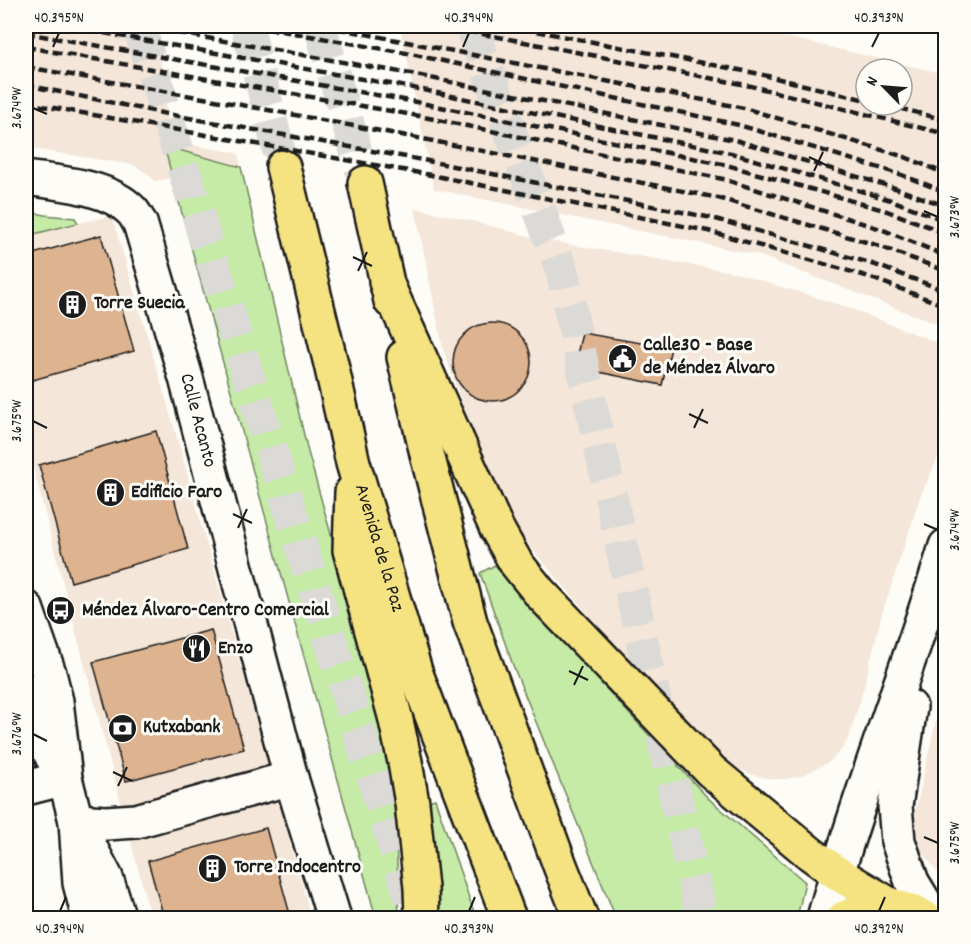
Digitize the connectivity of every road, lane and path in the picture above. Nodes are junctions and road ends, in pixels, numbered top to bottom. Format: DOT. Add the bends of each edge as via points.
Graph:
graph roads {
  1 [pos="283,167"];
  2 [pos="26,178"];
  3 [pos="365,183"];
  4 [pos="386,282"];
  5 [pos="352,463"];
  6 [pos="945,546"];
  7 [pos="26,608"];
  8 [pos="922,622"];
  9 [pos="26,690"];
  10 [pos="65,778"];
  11 [pos="291,778"];
  12 [pos="26,788"];
  13 [pos="76,821"];
  14 [pos="837,873"];
  15 [pos="890,905"];
  16 [pos="89,918"];
  17 [pos="119,918"];
  18 [pos="334,918"];
  19 [pos="422,918"];
  20 [pos="509,918"];
  21 [pos="581,918"];
  22 [pos="824,918"];
  23 [pos="844,918"];
  24 [pos="925,918"];
  25 [pos="937,918"];
  1 -- 5 [label="main road, Avenida de la Paz"];
  2 -- 11 [label="street, Calle Acanto" via="105,195 122,203 140,223 186,378"];
  3 -- 4 [label="main road"];
  4 -- 14 [label="main road" via="516,563 540,593 711,771"];
  4 -- 21 [label="main road" via="470,622"];
  5 -- 19 [label="main road" via="350,550 405,762 414,813"];
  5 -- 20 [label="main road, Avenida de la Paz" via="415,671"];
  6 -- 8 [label="street"];
  7 -- 10 [label="street" via="56,701"];
  8 -- 14 [label="street"];
  8 -- 25 [label="street" via="895,806 898,841 912,882"];
  9 -- 10 [label="street" via="36,723"];
  10 -- 12 [label="street"];
  10 -- 13 [label="street"];
  11 -- 13 [label="street" via="136,821"];
  11 -- 18 [label="street, Calle Acanto"];
  13 -- 16 [label="street" via="80,883"];
  13 -- 17 [label="street" via="106,878"];
  14 -- 15 [label="main road"];
  14 -- 22 [label="street"];
  15 -- 23 [label="main road" via="868,908"];
  15 -- 24 [label="main road"];
}
